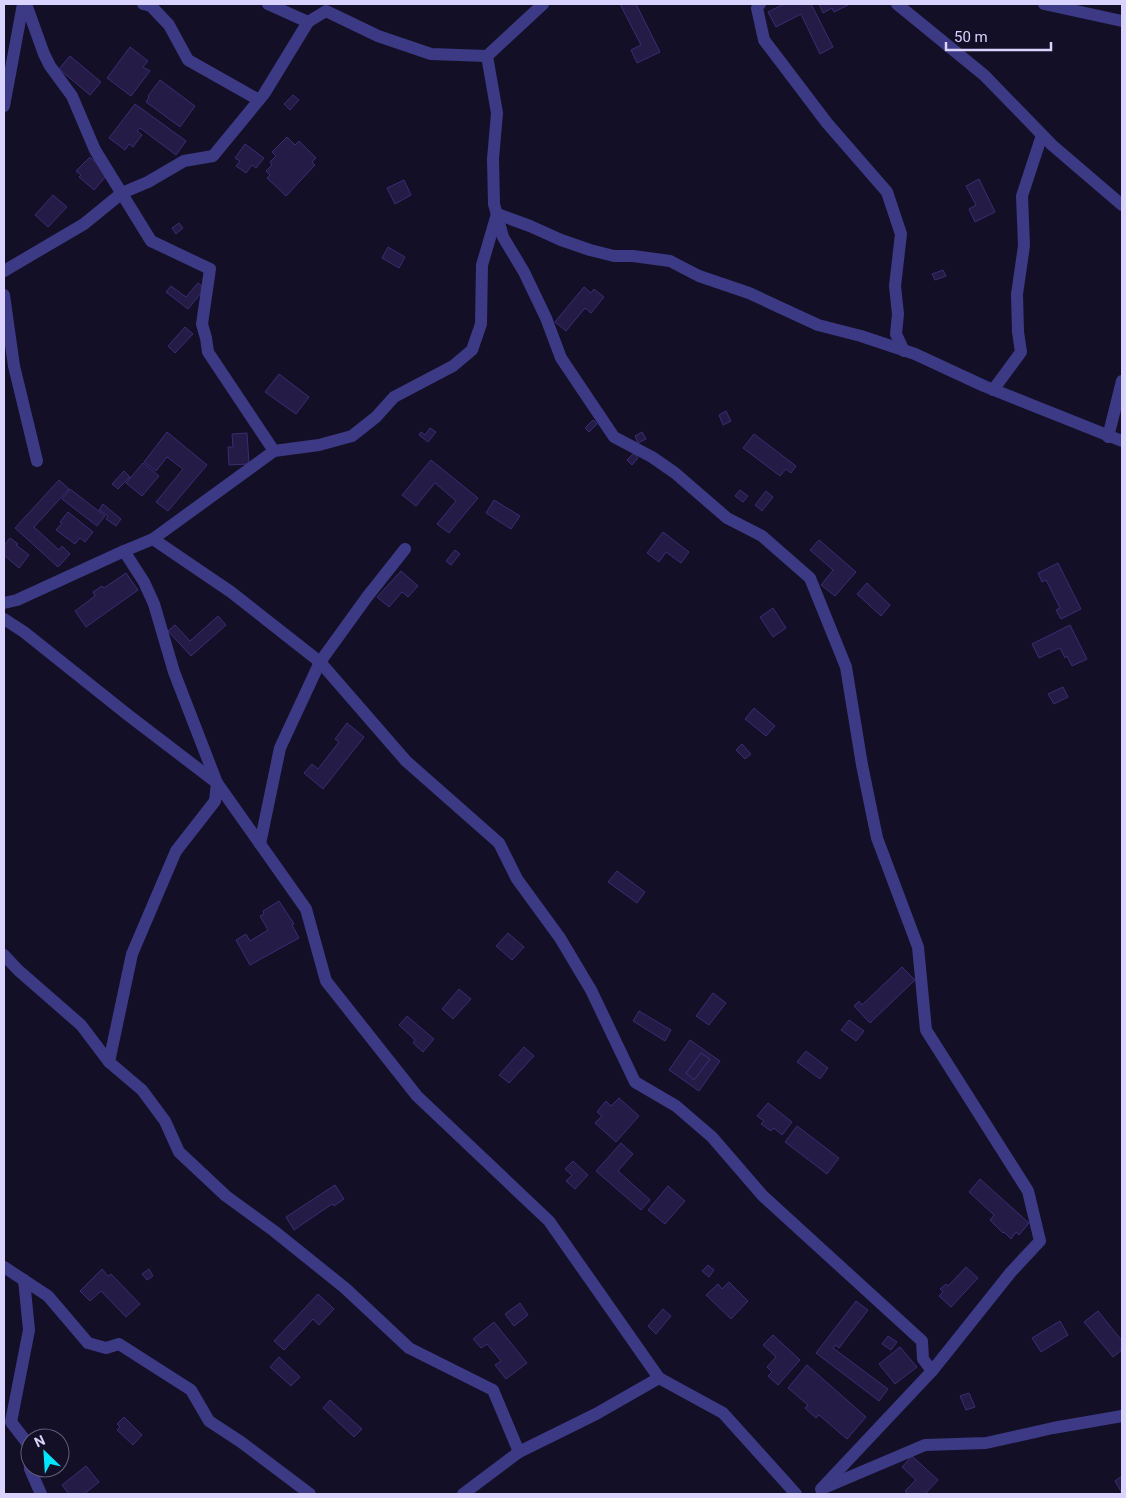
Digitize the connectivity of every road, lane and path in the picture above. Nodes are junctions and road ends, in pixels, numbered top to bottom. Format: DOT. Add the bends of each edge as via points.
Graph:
graph roads {
  1 [pos="22,4"];
  2 [pos="26,4"];
  3 [pos="143,4"];
  4 [pos="268,4"];
  5 [pos="543,4"];
  6 [pos="760,4"];
  7 [pos="897,4"];
  8 [pos="1044,4"];
  9 [pos="1122,21"];
  10 [pos="308,22"];
  11 [pos="487,56"];
  12 [pos="259,100"];
  13 [pos="4,106"];
  14 [pos="1042,135"];
  15 [pos="122,193"];
  16 [pos="1122,205"];
  17 [pos="497,214"];
  18 [pos="4,271"];
  19 [pos="4,295"];
  20 [pos="904,351"];
  21 [pos="1122,381"];
  22 [pos="994,390"];
  23 [pos="1108,437"];
  24 [pos="1122,442"];
  25 [pos="274,451"];
  26 [pos="37,461"];
  27 [pos="153,539"];
  28 [pos="405,549"];
  29 [pos="124,552"];
  30 [pos="4,603"];
  31 [pos="4,619"];
  32 [pos="320,662"];
  33 [pos="217,783"];
  34 [pos="260,844"];
  35 [pos="4,955"];
  36 [pos="109,1062"];
  37 [pos="4,1267"];
  38 [pos="24,1280"];
  39 [pos="932,1371"];
  40 [pos="659,1378"];
  41 [pos="1122,1416"];
  42 [pos="519,1452"];
  43 [pos="819,1491"];
  44 [pos="41,1494"];
  45 [pos="310,1494"];
  46 [pos="463,1494"];
  47 [pos="796,1494"];
  1 -- 13 [label="street"];
  2 -- 15 [label="street" via="50,66 72,96 95,150"];
  3 -- 12 [label="street" via="151,6 169,25 188,60"];
  4 -- 10 [label="street"];
  5 -- 11 [label="street"];
  6 -- 20 [label="street" via="757,8 764,40 827,123 886,192 901,234 895,286 896,334"];
  7 -- 14 [label="street" via="984,75"];
  8 -- 9 [label="street"];
  10 -- 11 [label="street" via="326,11 378,36 431,54"];
  10 -- 12 [label="street"];
  11 -- 17 [label="street" via="497,113 493,159"];
  12 -- 15 [label="street" via="213,156 184,161"];
  14 -- 16 [label="street"];
  14 -- 22 [label="street" via="1022,196 1024,246 1017,294 1021,352"];
  15 -- 18 [label="street" via="84,224"];
  15 -- 25 [label="street" via="150,241 210,269 202,324 208,352"];
  17 -- 20 [label="street" via="590,250 614,256 670,261 818,325"];
  17 -- 25 [label="street" via="482,265 481,324 472,350 453,366 394,397 352,436 319,445"];
  17 -- 39 [label="street" via="503,236 524,272 561,358 614,437 675,473 727,518 762,536 810,578 846,667 877,838 918,946 926,1030 1028,1191 1040,1241"];
  19 -- 26 [label="street" via="14,366"];
  20 -- 22 [label="street"];
  21 -- 23 [label="street"];
  22 -- 23 [label="street"];
  23 -- 24 [label="street"];
  25 -- 27 [label="street"];
  27 -- 29 [label="street"];
  27 -- 32 [label="street" via="231,592"];
  28 -- 32 [label="street"];
  29 -- 30 [label="street"];
  29 -- 33 [label="street" via="154,604 174,672"];
  31 -- 33 [label="street"];
  32 -- 34 [label="street" via="280,748"];
  32 -- 39 [label="street" via="406,761 499,843 517,879 560,938 591,990 635,1082 676,1106 712,1137 763,1196 922,1341 923,1359"];
  33 -- 34 [label="street"];
  33 -- 36 [label="street" via="215,801 176,851 132,954"];
  34 -- 40 [label="street" via="306,909 326,982 417,1096 549,1222"];
  35 -- 36 [label="street" via="81,1025"];
  36 -- 42 [label="street" via="142,1090 165,1121 180,1152 226,1196 345,1288 409,1348 493,1390"];
  37 -- 38 [label="street"];
  38 -- 44 [label="street" via="29,1330 11,1422 28,1444 30,1469"];
  38 -- 45 [label="street" via="48,1296 88,1343 106,1348 119,1344 191,1390 209,1421"];
  39 -- 43 [label="street"];
  40 -- 42 [label="street"];
  40 -- 47 [label="street" via="723,1413"];
  41 -- 43 [label="street" via="986,1443 925,1444"];
  42 -- 46 [label="street"];
}
